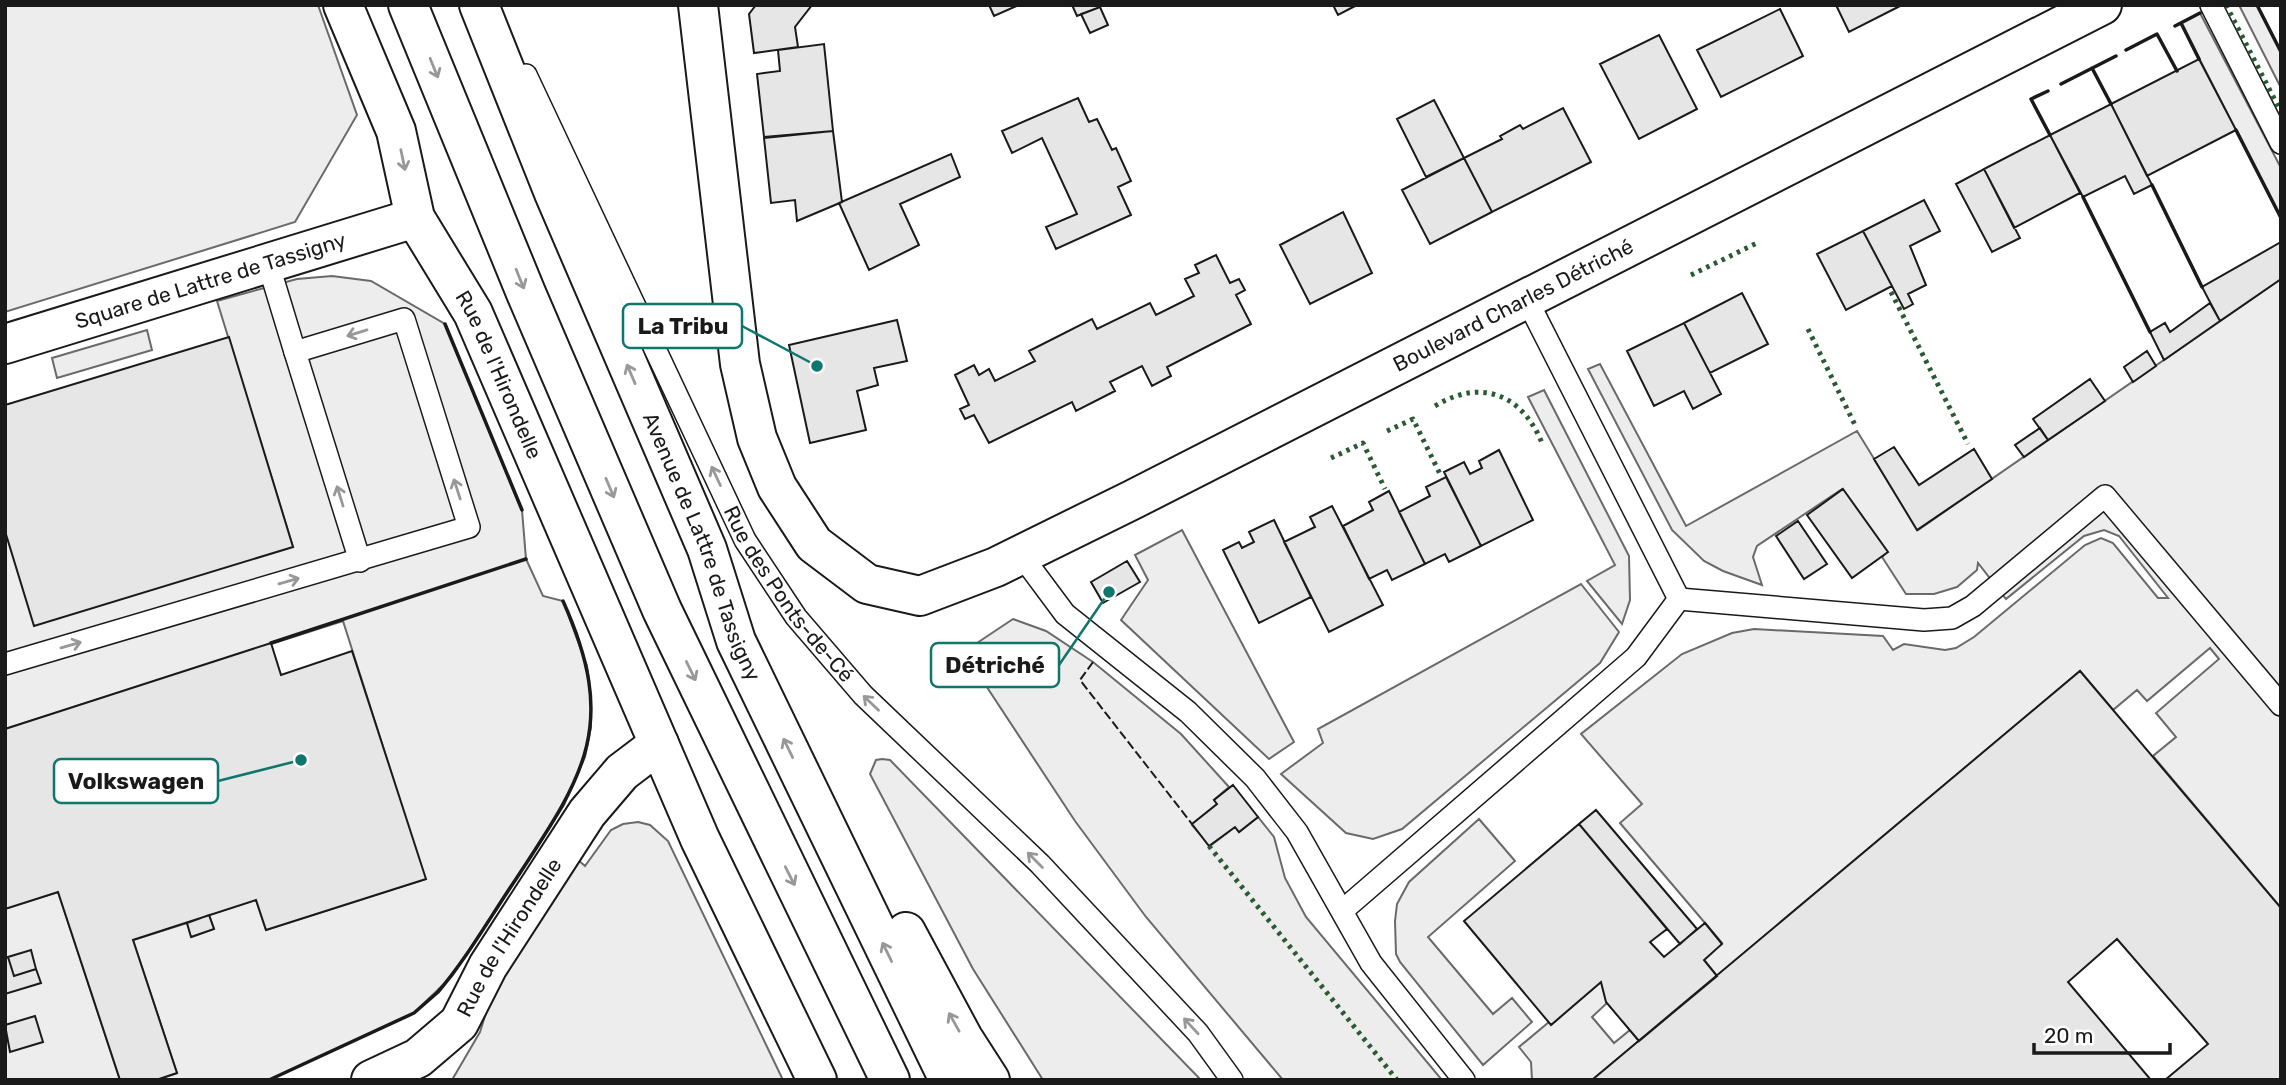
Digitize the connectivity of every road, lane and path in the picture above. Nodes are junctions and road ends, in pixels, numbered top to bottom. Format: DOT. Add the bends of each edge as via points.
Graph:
graph roads {
  1 [pos="343,5"];
  2 [pos="408,5"];
  3 [pos="479,5"];
  4 [pos="492,5"];
  5 [pos="698,5"];
  6 [pos="2102,5"];
  7 [pos="2211,5"];
  8 [pos="2281,142"];
  9 [pos="415,218"];
  10 [pos="268,263"];
  11 [pos="1527,300"];
  12 [pos="5,344"];
  13 [pos="295,352"];
  14 [pos="706,549"];
  15 [pos="1021,555"];
  16 [pos="360,561"];
  17 [pos="1679,599"];
  18 [pos="5,664"];
  19 [pos="2281,705"];
  20 [pos="659,744"];
  21 [pos="1342,911"];
  22 [pos="371,1080"];
  23 [pos="817,1080"];
  24 [pos="890,1080"];
  25 [pos="949,1080"];
  26 [pos="990,1080"];
  27 [pos="1232,1080"];
  28 [pos="1464,1080"];
  1 -- 9 [label="street, Rue de l'Hirondelle, one-way" via="396,131"];
  2 -- 24 [label="street, one-way" via="662,610"];
  14 -- 3 [label="street, Avenue de Lattre de Tassigny, one-way"];
  27 -- 4 [label="lane, Rue des Ponts-de-Cé, one-way" via="1198,1033 1049,874 863,695 796,617 746,540"];
  5 -- 15 [label="street, Boulevard Charles Détriché" via="740,364 757,438 777,486 814,544 867,584 920,596"];
  6 -- 11 [label="street, Boulevard Charles Détriché"];
  7 -- 8 [label="lane"];
  9 -- 10 [label="street, Square de Lattre de Tassigny"];
  9 -- 20 [label="street, Rue de l'Hirondelle" via="473,313"];
  10 -- 12 [label="street, Square de Lattre de Tassigny"];
  10 -- 13 [label="lane"];
  11 -- 15 [label="street, Boulevard Charles Détriché"];
  11 -- 17 [label="lane"];
  16 -- 13 [label="lane, one-way"];
  16 -- 13 [label="lane, one-way" via="469,527 404,319"];
  25 -- 14 [label="street, Avenue de Lattre de Tassigny, one-way" via="736,642"];
  26 -- 14 [label="street, one-way" via="921,963 760,632"];
  15 -- 21 [label="lane" via="1065,614 1188,712 1255,778 1297,832"];
  18 -- 16 [label="lane, one-way"];
  17 -- 19 [label="lane" via="1952,618 1973,606 2105,496"];
  17 -- 21 [label="lane" via="1636,657"];
  20 -- 22 [label="street, Rue de l'Hirondelle" via="622,772 587,813 488,967 459,1023 418,1058"];
  20 -- 23 [label="street, Rue de l'Hirondelle"];
  21 -- 28 [label="lane" via="1371,963"];
}
